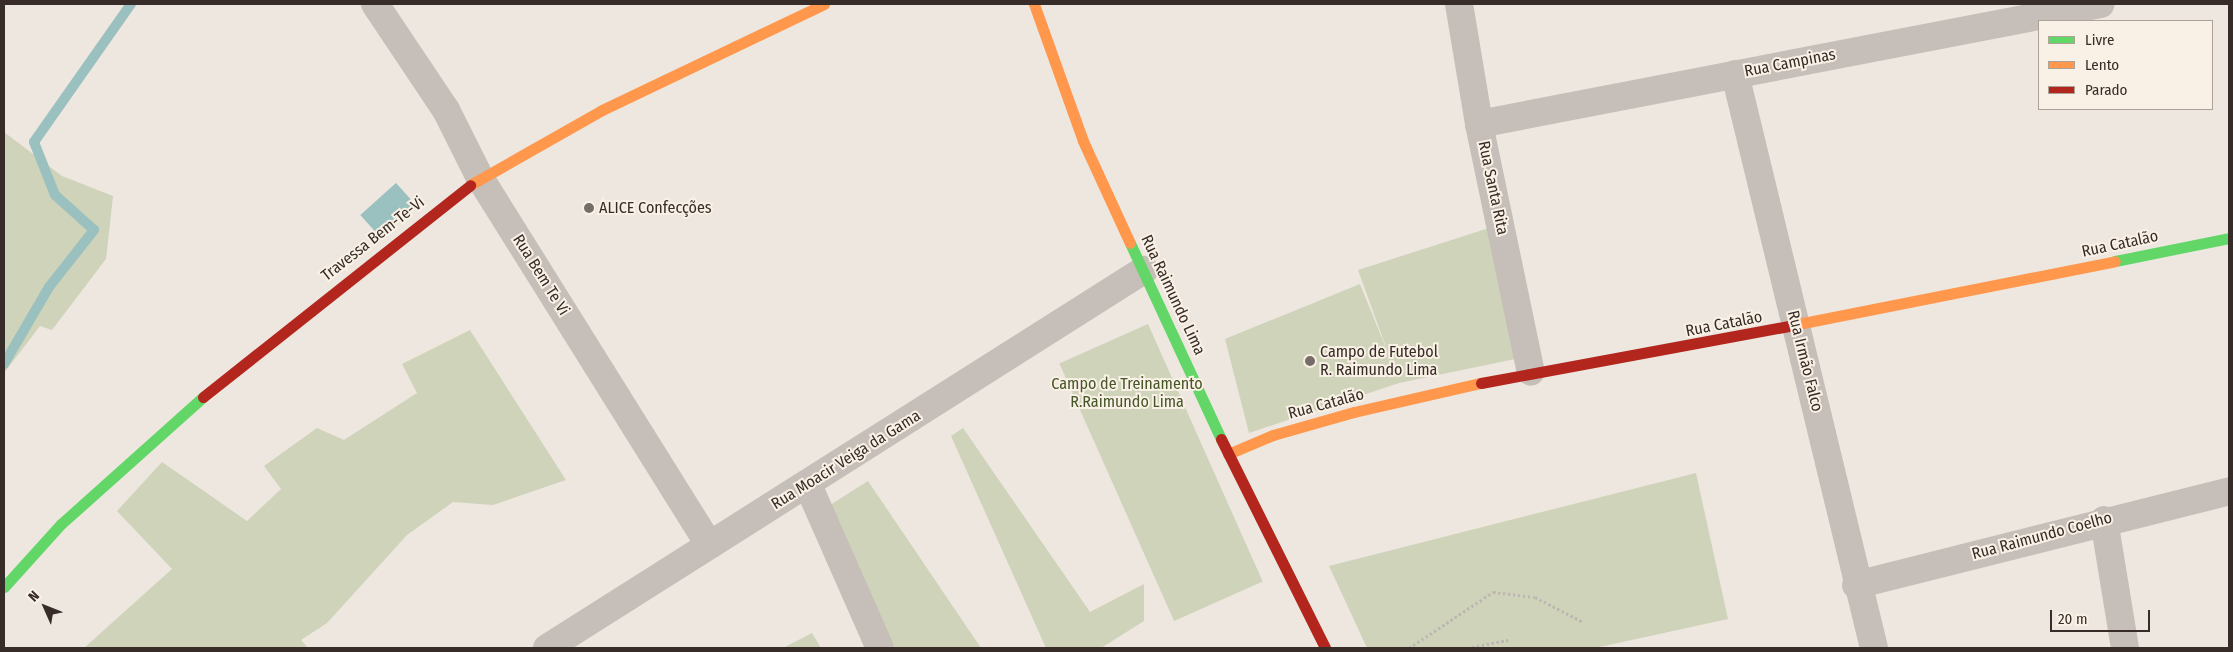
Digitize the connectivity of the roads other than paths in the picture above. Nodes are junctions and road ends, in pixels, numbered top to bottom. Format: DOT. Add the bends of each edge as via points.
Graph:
graph roads {
  1 [pos="376,4"];
  2 [pos="824,4"];
  3 [pos="1034,4"];
  4 [pos="1459,4"];
  5 [pos="2101,4"];
  6 [pos="1735,74"];
  7 [pos="1479,124"];
  8 [pos="480,178"];
  9 [pos="2229,238"];
  10 [pos="1144,270"];
  11 [pos="1797,326"];
  12 [pos="1531,372"];
  13 [pos="1228,454"];
  14 [pos="808,485"];
  15 [pos="2229,491"];
  16 [pos="2104,520"];
  17 [pos="709,545"];
  18 [pos="1856,585"];
  19 [pos="4,587"];
  20 [pos="548,648"];
  21 [pos="880,648"];
  22 [pos="1325,648"];
  23 [pos="1874,648"];
  24 [pos="2125,648"];
  1 -- 8 [label="street, Rua Bem Te Vi" via="446,110"];
  2 -- 8 [label="street, Travessa Bem-Te-Vi" via="602,110"];
  3 -- 10 [label="street, Rua Raimundo Lima" via="1083,141"];
  4 -- 7 [label="street, Rua Santa Rita"];
  5 -- 6 [label="street, Rua Campinas"];
  6 -- 7 [label="street, Rua Campinas"];
  6 -- 11 [label="street, Rua Irmão Falco"];
  7 -- 12 [label="street, Rua Santa Rita"];
  8 -- 17 [label="street, Rua Bem Te Vi"];
  8 -- 19 [label="street, Travessa Bem-Te-Vi" via="219,382 60,524"];
  9 -- 11 [label="street, Rua Catalão"];
  10 -- 13 [label="street, Rua Raimundo Lima"];
  10 -- 14 [label="street, Rua Moacir Veiga da Gama"];
  11 -- 12 [label="street, Rua Catalão"];
  11 -- 18 [label="street, Rua Irmão Falco"];
  12 -- 13 [label="street, Rua Catalão" via="1354,412 1273,435"];
  13 -- 22 [label="street, Rua Raimundo Lima"];
  14 -- 17 [label="street, Rua Moacir Veiga da Gama"];
  14 -- 21 [label="street"];
  15 -- 16 [label="street, Rua Raimundo Coelho"];
  16 -- 18 [label="street, Rua Raimundo Coelho"];
  16 -- 24 [label="street"];
  17 -- 20 [label="street, Rua Moacir Veiga da Gama"];
  18 -- 23 [label="street, Rua Irmão Falco"];
}
